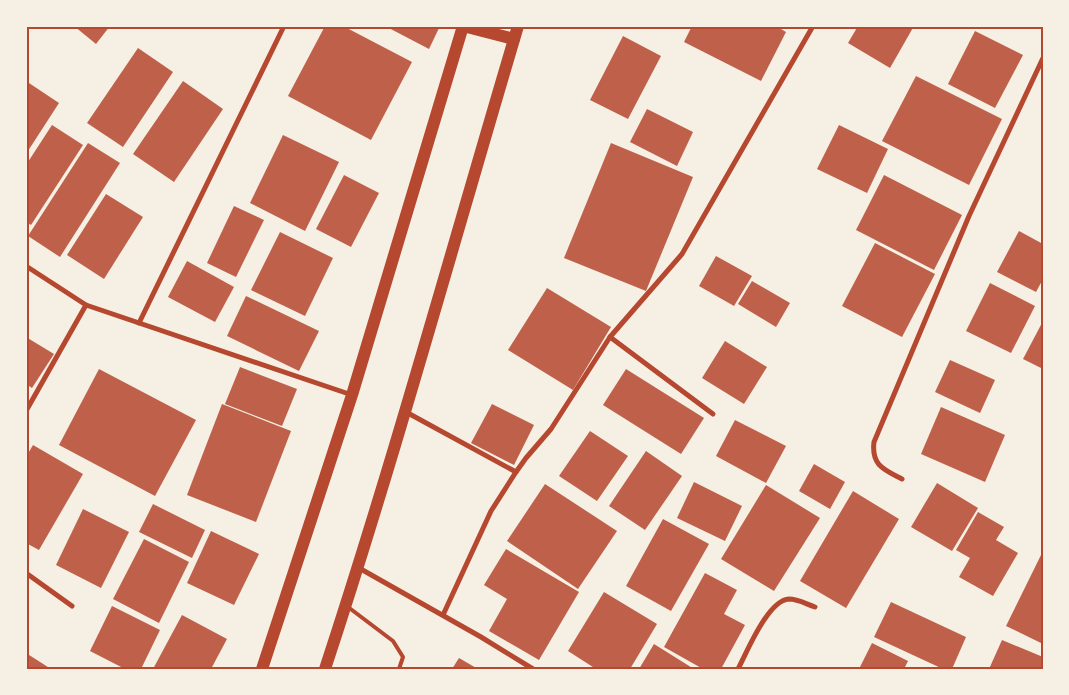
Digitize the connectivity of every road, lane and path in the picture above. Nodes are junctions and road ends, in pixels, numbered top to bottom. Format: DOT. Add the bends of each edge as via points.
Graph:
graph roads {
  1 [pos="284,26"];
  2 [pos="463,26"];
  3 [pos="518,26"];
  4 [pos="813,26"];
  5 [pos="514,40"];
  6 [pos="1043,58"];
  7 [pos="26,266"];
  8 [pos="86,304"];
  9 [pos="139,323"];
  10 [pos="610,337"];
  11 [pos="352,395"];
  12 [pos="26,411"];
  13 [pos="406,412"];
  14 [pos="712,414"];
  15 [pos="516,472"];
  16 [pos="902,479"];
  17 [pos="358,568"];
  18 [pos="26,573"];
  19 [pos="72,606"];
  20 [pos="346,606"];
  21 [pos="815,607"];
  22 [pos="442,615"];
  23 [pos="262,669"];
  24 [pos="325,669"];
  25 [pos="399,669"];
  26 [pos="533,669"];
  27 [pos="738,669"];
  1 -- 9 [label="street"];
  2 -- 5 [label="main road"];
  2 -- 11 [label="main road"];
  3 -- 5 [label="main road"];
  4 -- 10 [label="street" via="682,254"];
  5 -- 13 [label="main road"];
  6 -- 16 [label="street" via="969,216 874,442 873,451 880,467"];
  7 -- 8 [label="street"];
  8 -- 9 [label="street"];
  8 -- 12 [label="street"];
  9 -- 11 [label="street"];
  10 -- 14 [label="street"];
  10 -- 15 [label="street" via="551,429"];
  11 -- 23 [label="main road"];
  13 -- 15 [label="street"];
  13 -- 17 [label="main road"];
  15 -- 22 [label="street" via="492,512"];
  17 -- 20 [label="main road"];
  17 -- 22 [label="street"];
  18 -- 19 [label="street"];
  20 -- 24 [label="main road"];
  20 -- 25 [label="lane" via="393,641 403,658"];
  21 -- 27 [label="street" via="798,600 778,602 769,611"];
  22 -- 26 [label="street"];
}
